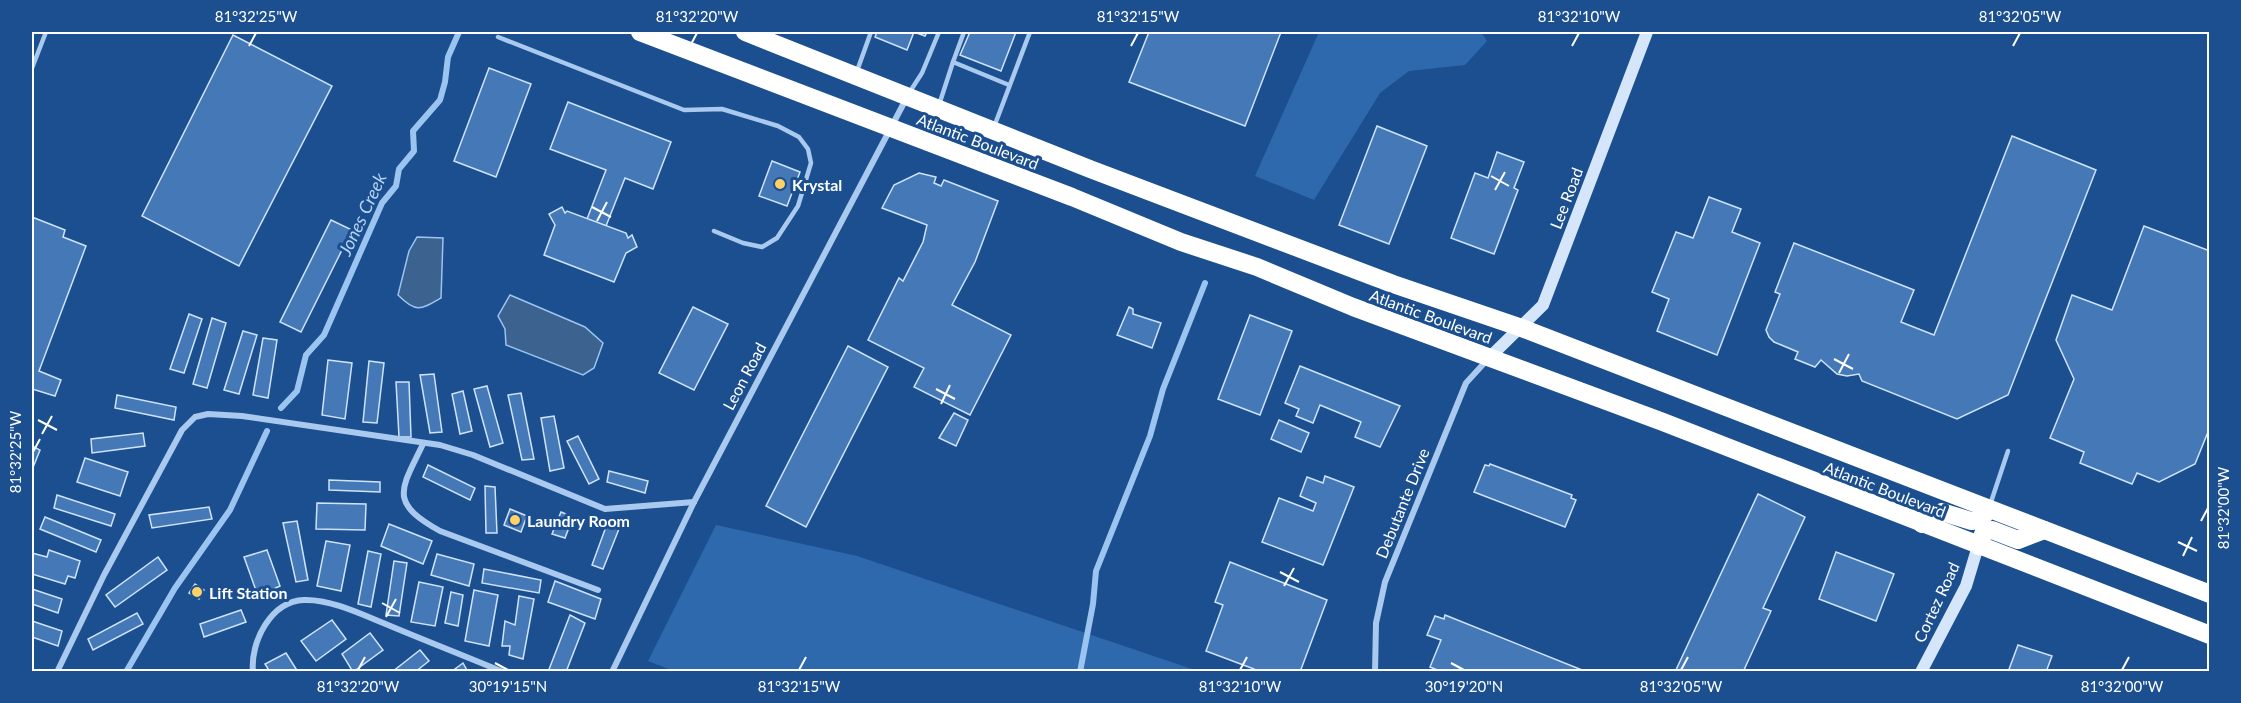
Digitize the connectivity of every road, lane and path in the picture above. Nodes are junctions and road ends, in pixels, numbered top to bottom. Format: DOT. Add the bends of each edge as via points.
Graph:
graph roads {
  1 [pos="46,32"];
  2 [pos="640,32"];
  3 [pos="745,32"];
  4 [pos="871,32"];
  5 [pos="939,32"];
  6 [pos="964,32"];
  7 [pos="1030,32"];
  8 [pos="1647,32"];
  9 [pos="498,37"];
  10 [pos="953,62"];
  11 [pos="32,68"];
  12 [pos="855,75"];
  13 [pos="1010,85"];
  14 [pos="908,96"];
  15 [pos="938,108"];
  16 [pos="890,128"];
  17 [pos="993,130"];
  18 [pos="714,231"];
  19 [pos="1519,327"];
  20 [pos="1489,358"];
  21 [pos="423,444"];
  22 [pos="2008,451"];
  23 [pos="694,502"];
  24 [pos="1988,509"];
  25 [pos="1922,524"];
  26 [pos="2044,530"];
  27 [pos="1978,546"];
  28 [pos="598,590"];
  29 [pos="2210,594"];
  30 [pos="2210,635"];
  31 [pos="57,672"];
  32 [pos="253,672"];
  33 [pos="503,672"];
  34 [pos="612,672"];
  35 [pos="1375,672"];
  36 [pos="1921,672"];
  1 -- 11 [label="lane"];
  2 -- 16 [label="highway, Atlantic Boulevard"];
  3 -- 12 [label="highway, Atlantic Boulevard"];
  4 -- 12 [label="lane"];
  5 -- 14 [label="lane"];
  6 -- 10 [label="lane"];
  7 -- 13 [label="lane"];
  8 -- 19 [label="street, Lee Road" via="1543,305"];
  9 -- 18 [label="lane" via="684,110 722,109 799,137 808,149 811,163 798,206 777,238 762,247"];
  10 -- 13 [label="lane"];
  10 -- 15 [label="lane"];
  12 -- 14 [label="highway, Atlantic Boulevard"];
  13 -- 17 [label="lane"];
  14 -- 15 [label="highway, Atlantic Boulevard"];
  14 -- 16 [label="street, Leon Road"];
  15 -- 17 [label="highway, Atlantic Boulevard"];
  16 -- 20 [label="highway, Atlantic Boulevard"];
  16 -- 23 [label="street, Leon Road"];
  17 -- 19 [label="highway, Atlantic Boulevard" via="1393,284"];
  19 -- 20 [label="street, Lee Road"];
  19 -- 24 [label="highway, Atlantic Boulevard"];
  20 -- 25 [label="highway, Atlantic Boulevard"];
  20 -- 35 [label="street, Debutante Drive" via="1466,382 1385,582 1376,623"];
  21 -- 23 [label="street" via="473,455 605,509"];
  21 -- 28 [label="street" via="402,489 406,505 418,519 440,531"];
  21 -- 31 [label="street" via="242,416 195,417 182,430"];
  22 -- 24 [label="lane"];
  23 -- 34 [label="street, Leon Road"];
  24 -- 25 [label="highway" via="1981,520 1942,512"];
  24 -- 26 [label="highway, Atlantic Boulevard"];
  25 -- 27 [label="highway, Atlantic Boulevard"];
  26 -- 27 [label="highway" via="2018,540 1992,530 1984,532"];
  26 -- 29 [label="highway, Atlantic Boulevard"];
  27 -- 30 [label="highway, Atlantic Boulevard"];
  27 -- 36 [label="street, Cortez Road" via="1966,586"];
  32 -- 33 [label="street" via="255,647 263,627 285,606 303,600 356,613"];
}
